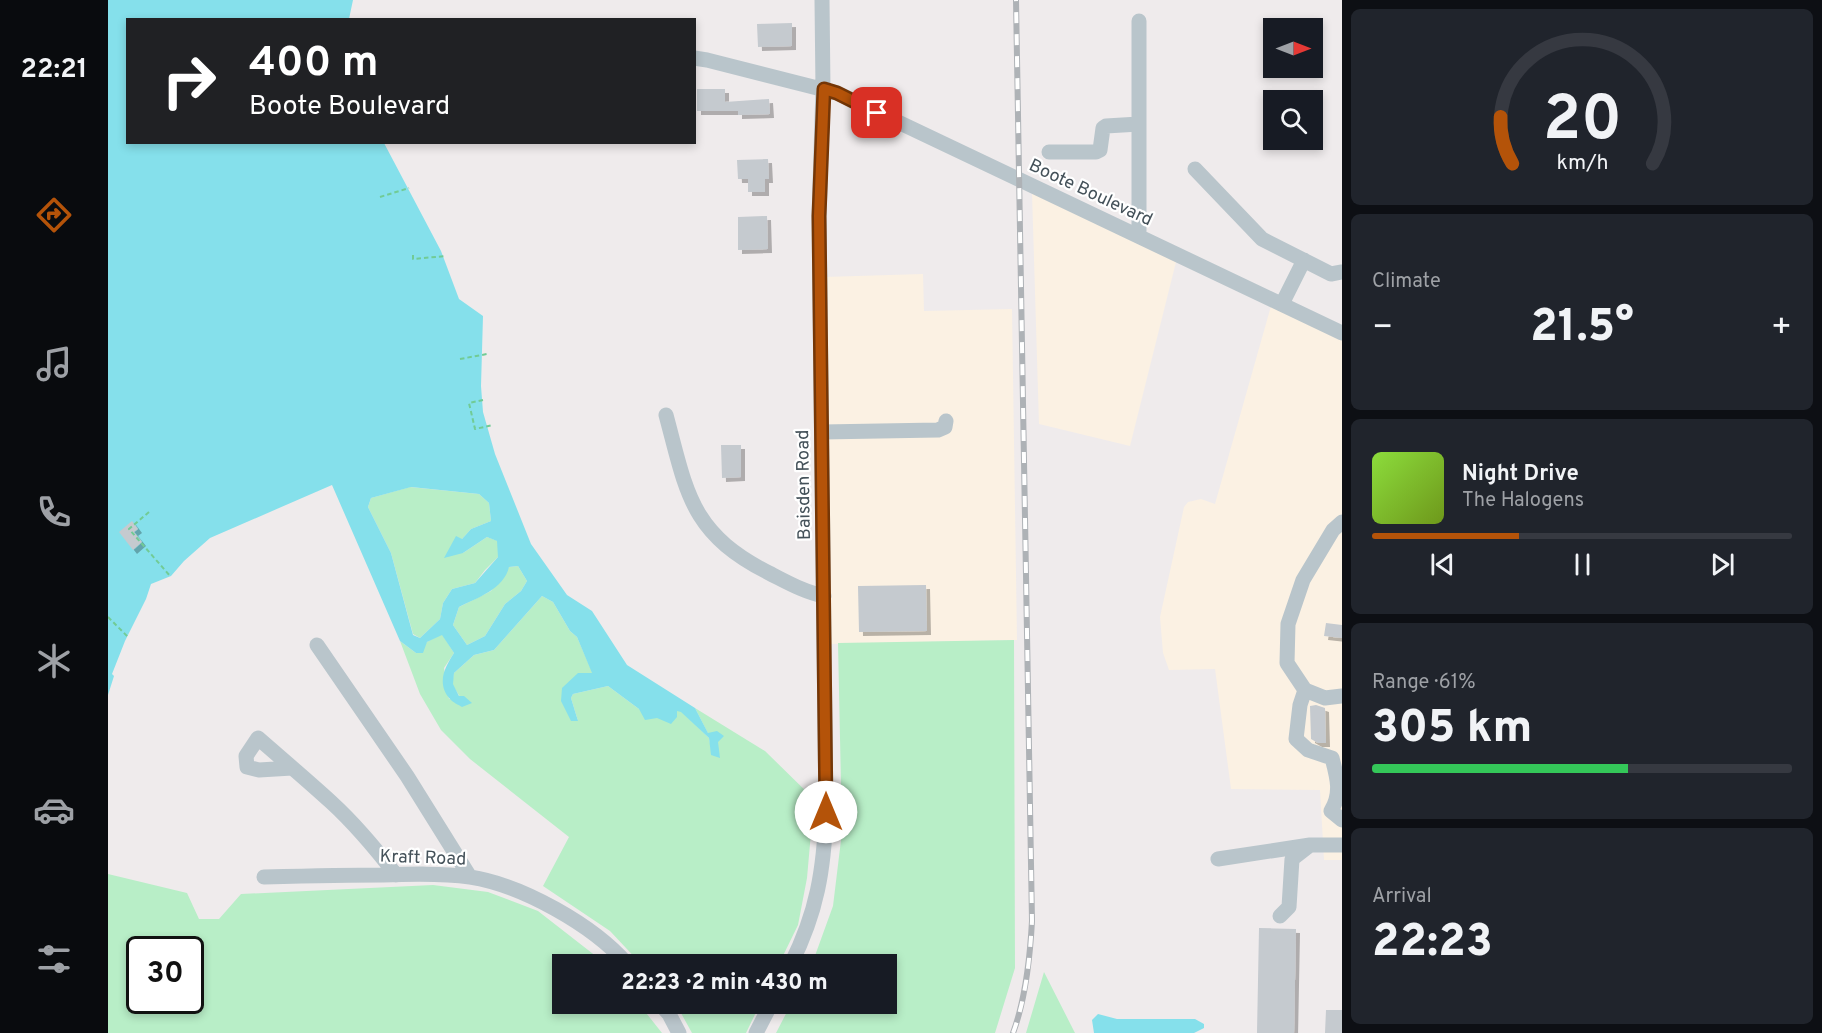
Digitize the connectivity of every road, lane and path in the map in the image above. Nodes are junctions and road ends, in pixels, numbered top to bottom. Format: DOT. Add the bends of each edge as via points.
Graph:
graph roads {
  1 [pos="822,0"];
  2 [pos="1139,21"];
  3 [pos="696,58"];
  4 [pos="824,89"];
  5 [pos="1139,124"];
  6 [pos="1050,152"];
  7 [pos="1196,169"];
  8 [pos="409,188"];
  9 [pos="380,197"];
  10 [pos="1139,236"];
  11 [pos="414,255"];
  12 [pos="446,256"];
  13 [pos="1304,260"];
  14 [pos="1342,272"];
  15 [pos="1282,304"];
  16 [pos="1342,333"];
  17 [pos="487,354"];
  18 [pos="460,359"];
  19 [pos="483,400"];
  20 [pos="666,415"];
  21 [pos="946,421"];
  22 [pos="493,424"];
  23 [pos="822,432"];
  24 [pos="149,512"];
  25 [pos="1342,522"];
  26 [pos="171,577"];
  27 [pos="824,596"];
  28 [pos="108,617"];
  29 [pos="128,637"];
  30 [pos="317,645"];
  31 [pos="1305,690"];
  32 [pos="1342,696"];
  33 [pos="292,768"];
  34 [pos="1342,820"];
  35 [pos="1310,845"];
  36 [pos="1342,845"];
  37 [pos="1218,859"];
  38 [pos="396,874"];
  39 [pos="264,877"];
  40 [pos="470,877"];
  41 [pos="1280,916"];
  42 [pos="618,954"];
  43 [pos="795,954"];
  44 [pos="669,1014"];
  45 [pos="766,1014"];
  46 [pos="679,1033"];
  47 [pos="756,1033"];
  1 -- 4 [label="street, Baisden Road"];
  2 -- 5 [label="street"];
  3 -- 4 [label="street, Boote Boulevard"];
  4 -- 10 [label="street, Boote Boulevard"];
  4 -- 23 [label="street, Baisden Road" via="819,216"];
  5 -- 6 [label="street" via="1106,126 1100,150 1096,152"];
  5 -- 10 [label="street"];
  7 -- 13 [label="street" via="1262,239"];
  8 -- 9 [label="path"];
  10 -- 15 [label="street, Boote Boulevard"];
  11 -- 12 [label="path" via="413,259"];
  13 -- 14 [label="street" via="1331,274"];
  13 -- 15 [label="street"];
  15 -- 16 [label="street, Boote Boulevard"];
  17 -- 18 [label="path"];
  19 -- 22 [label="path" via="469,403 475,429"];
  20 -- 27 [label="street" via="687,490 711,531 758,567"];
  21 -- 23 [label="street" via="945,427 938,430"];
  23 -- 27 [label="street, Baisden Road"];
  24 -- 26 [label="path" via="129,529"];
  25 -- 31 [label="street" via="1333,530 1303,580 1288,624 1287,663"];
  27 -- 43 [label="street, Baisden Road" via="825,839 818,892"];
  28 -- 29 [label="path"];
  30 -- 40 [label="street" via="407,776"];
  31 -- 32 [label="street" via="1325,698"];
  31 -- 34 [label="street" via="1296,739 1308,750 1332,758 1339,791 1338,802 1331,811"];
  33 -- 38 [label="street" via="339,810"];
  35 -- 36 [label="street"];
  35 -- 37 [label="street"];
  35 -- 41 [label="street" via="1292,859 1289,907"];
  38 -- 39 [label="street, Kraft Road"];
  38 -- 40 [label="street, Kraft Road"];
  40 -- 42 [label="street, Kraft Road" via="559,911"];
  44 -- 46 [label="street"];
  45 -- 47 [label="street"];
}
